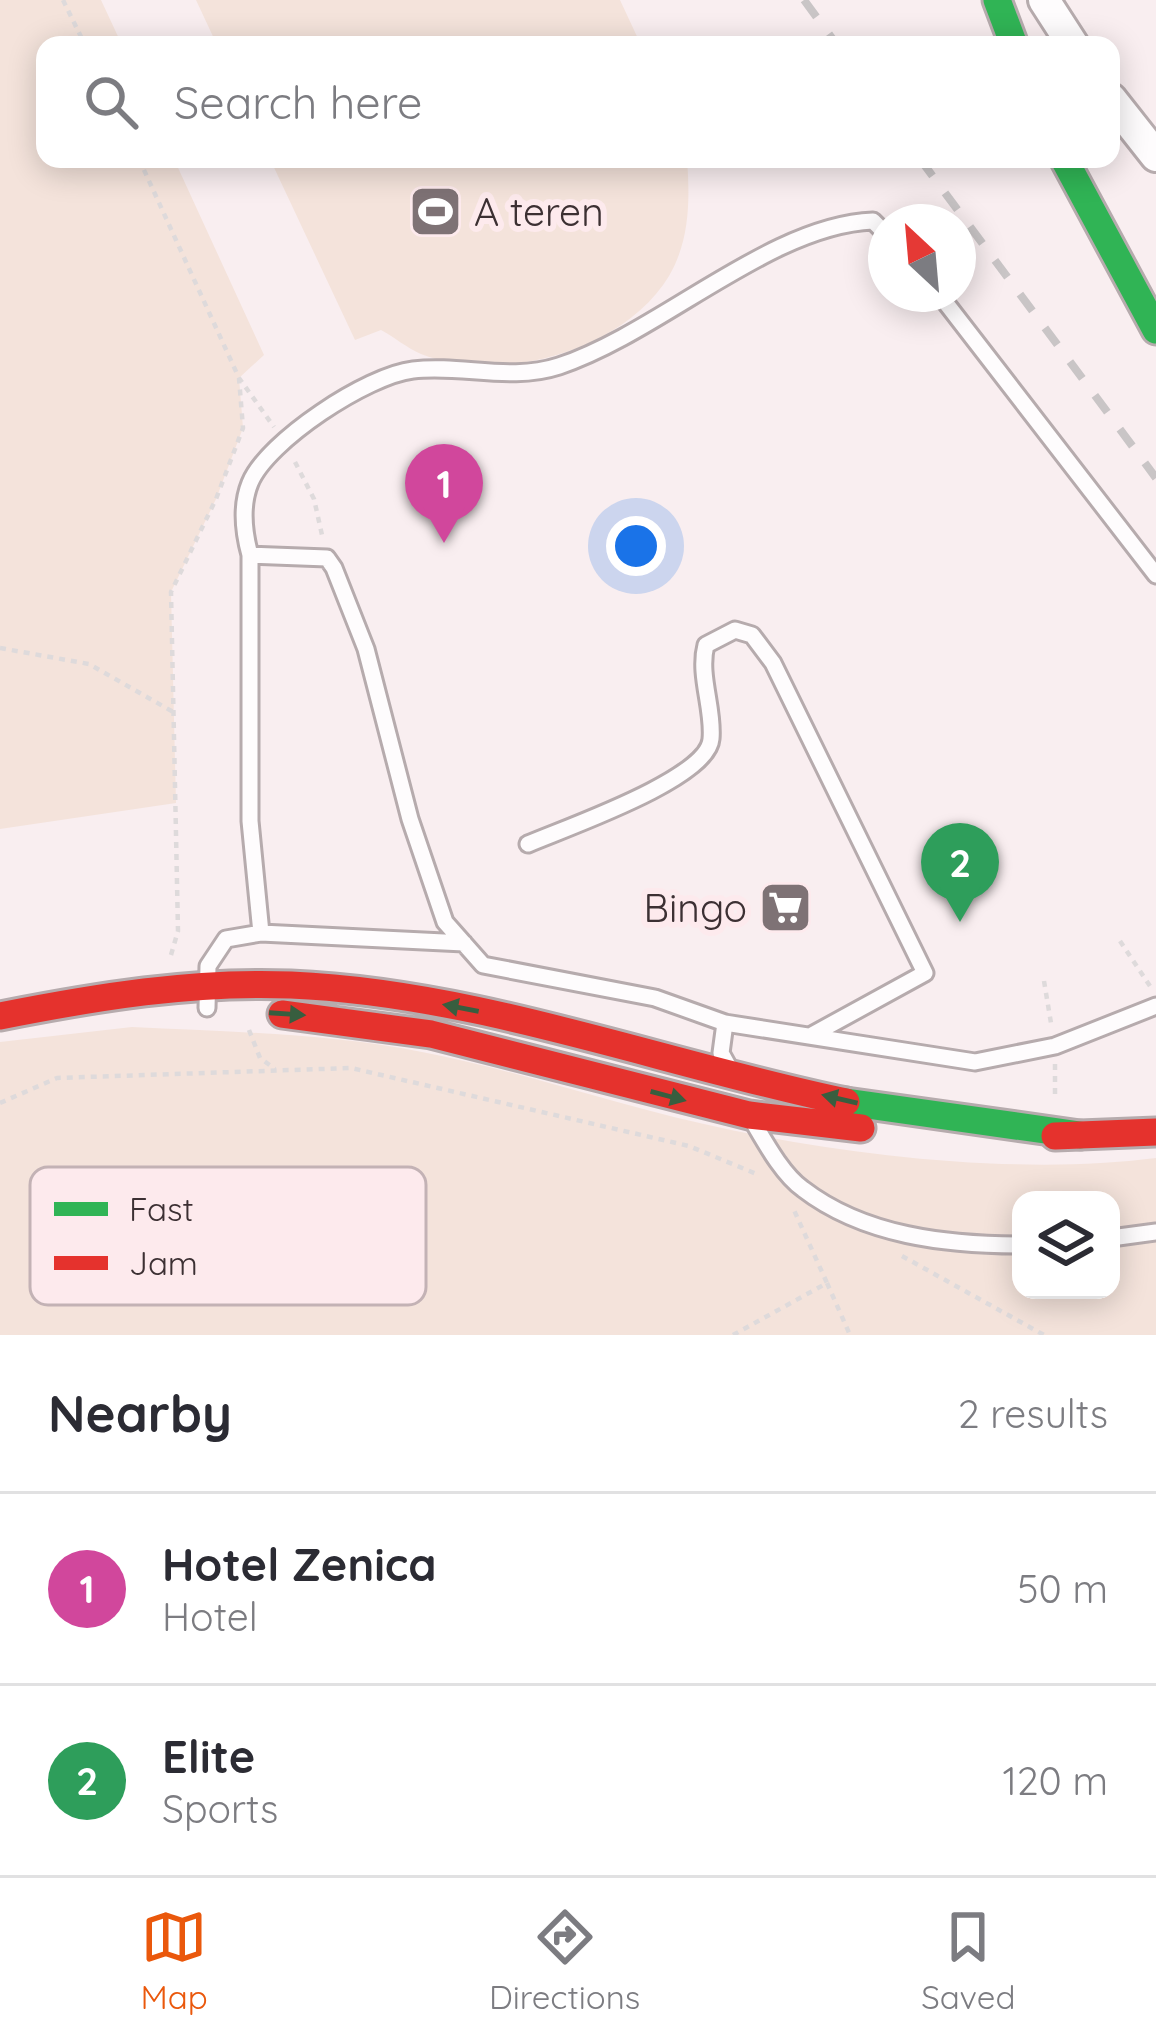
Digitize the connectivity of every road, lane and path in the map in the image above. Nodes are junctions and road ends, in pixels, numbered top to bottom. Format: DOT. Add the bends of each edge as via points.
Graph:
graph roads {
  1 [pos="63,0"];
  2 [pos="998,0"];
  3 [pos="1044,0"];
  4 [pos="81,36"];
  5 [pos="1011,36"];
  6 [pos="1066,36"];
  7 [pos="1120,111"];
  8 [pos="1156,156"];
  9 [pos="143,168"];
  10 [pos="1069,168"];
  11 [pos="868,221"];
  12 [pos="953,312"];
  13 [pos="1156,330"];
  14 [pos="238,378"];
  15 [pos="285,443"];
  16 [pos="250,556"];
  17 [pos="327,558"];
  18 [pos="1156,575"];
  19 [pos="0,648"];
  20 [pos="175,713"];
  21 [pos="528,844"];
  22 [pos="261,933"];
  23 [pos="1120,941"];
  24 [pos="464,943"];
  25 [pos="167,967"];
  26 [pos="1156,995"];
  27 [pos="207,998"];
  28 [pos="1156,1006"];
  29 [pos="0,1016"];
  30 [pos="725,1023"];
  31 [pos="248,1024"];
  32 [pos="810,1036"];
  33 [pos="275,1069"];
  34 [pos="734,1076"];
  35 [pos="0,1103"];
  36 [pos="748,1115"];
  37 [pos="1156,1132"];
  38 [pos="1079,1136"];
  39 [pos="769,1180"];
  40 [pos="784,1190"];
  41 [pos="1156,1232"];
  42 [pos="1120,1237"];
  43 [pos="1012,1244"];
  44 [pos="899,1254"];
  45 [pos="827,1283"];
  46 [pos="733,1335"];
  47 [pos="850,1335"];
  48 [pos="1044,1335"];
  1 -- 4 [label="path"];
  2 -- 5 [label="main road"];
  3 -- 6 [label="street"];
  7 -- 8 [label="street"];
  9 -- 14 [label="path"];
  10 -- 13 [label="main road"];
  11 -- 15 [label="lane" via="832,222 558,366 516,375 411,370 378,380"];
  12 -- 18 [label="lane"];
  14 -- 15 [label="path"];
  14 -- 20 [label="path" via="243,428 171,592"];
  15 -- 16 [label="lane" via="250,483"];
  15 -- 17 [label="path" via="314,499"];
  16 -- 17 [label="lane"];
  16 -- 22 [label="lane" via="250,820"];
  17 -- 24 [label="lane" via="365,649 439,905"];
  19 -- 20 [label="path" via="89,664"];
  20 -- 25 [label="path" via="178,931"];
  21 -- 32 [label="lane" via="704,760 712,744 706,645 735,631 752,634 925,973"];
  22 -- 24 [label="lane"];
  22 -- 27 [label="lane" via="226,939 208,966"];
  23 -- 26 [label="path"];
  24 -- 30 [label="lane" via="483,964 655,998"];
  27 -- 29 [label="main road" via="86,1002"];
  34 -- 27 [label="main road, one-way" via="403,997 289,985"];
  27 -- 36 [label="main road, one-way" via="431,1034"];
  28 -- 32 [label="lane" via="1054,1046 975,1061"];
  30 -- 32 [label="lane"];
  30 -- 34 [label="lane" via="721,1053"];
  31 -- 33 [label="path" via="260,1058"];
  33 -- 35 [label="path" via="57,1078"];
  33 -- 39 [label="path" via="351,1068 620,1129 737,1162"];
  34 -- 36 [label="lane"];
  38 -- 34 [label="main road, one-way" via="1000,1130"];
  36 -- 38 [label="main road" via="937,1137"];
  36 -- 43 [label="lane" via="801,1188 833,1206 896,1233"];
  37 -- 38 [label="main road"];
  40 -- 45 [label="path"];
  41 -- 42 [label="lane"];
  44 -- 48 [label="path"];
  45 -- 46 [label="path"];
  45 -- 47 [label="path"];
}
